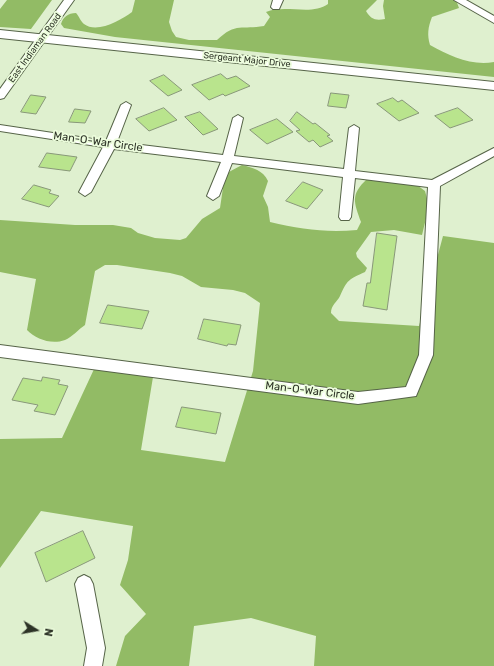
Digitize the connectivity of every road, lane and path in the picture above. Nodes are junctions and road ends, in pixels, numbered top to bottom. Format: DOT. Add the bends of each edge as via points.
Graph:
graph roads {
  1 [pos="69,0"];
  2 [pos="459,0"];
  3 [pos="494,20"];
  4 [pos="0,34"];
  5 [pos="42,38"];
  6 [pos="494,86"];
  7 [pos="0,96"];
  8 [pos="126,105"];
  9 [pos="238,118"];
  10 [pos="0,128"];
  11 [pos="354,128"];
  12 [pos="110,145"];
  13 [pos="494,152"];
  14 [pos="228,158"];
  15 [pos="350,174"];
  16 [pos="434,184"];
  17 [pos="85,192"];
  18 [pos="213,196"];
  19 [pos="345,217"];
  20 [pos="0,351"];
  21 [pos="84,584"];
  22 [pos="94,666"];
  1 -- 5 [label="street, East Indiaman Road"];
  2 -- 3 [label="street"];
  4 -- 5 [label="street, Sergeant Major Drive"];
  5 -- 6 [label="street, Sergeant Major Drive"];
  5 -- 7 [label="street, East Indiaman Road"];
  8 -- 12 [label="street"];
  9 -- 14 [label="street"];
  10 -- 12 [label="street, Man-O-War Circle"];
  11 -- 15 [label="street"];
  12 -- 14 [label="street, Man-O-War Circle"];
  12 -- 17 [label="street"];
  13 -- 16 [label="street"];
  14 -- 15 [label="street, Man-O-War Circle"];
  14 -- 18 [label="street"];
  15 -- 16 [label="street, Man-O-War Circle"];
  15 -- 19 [label="street"];
  16 -- 20 [label="street, Man-O-War Circle" via="426,355 411,392 358,398"];
  21 -- 22 [label="street" via="96,648"];
}
